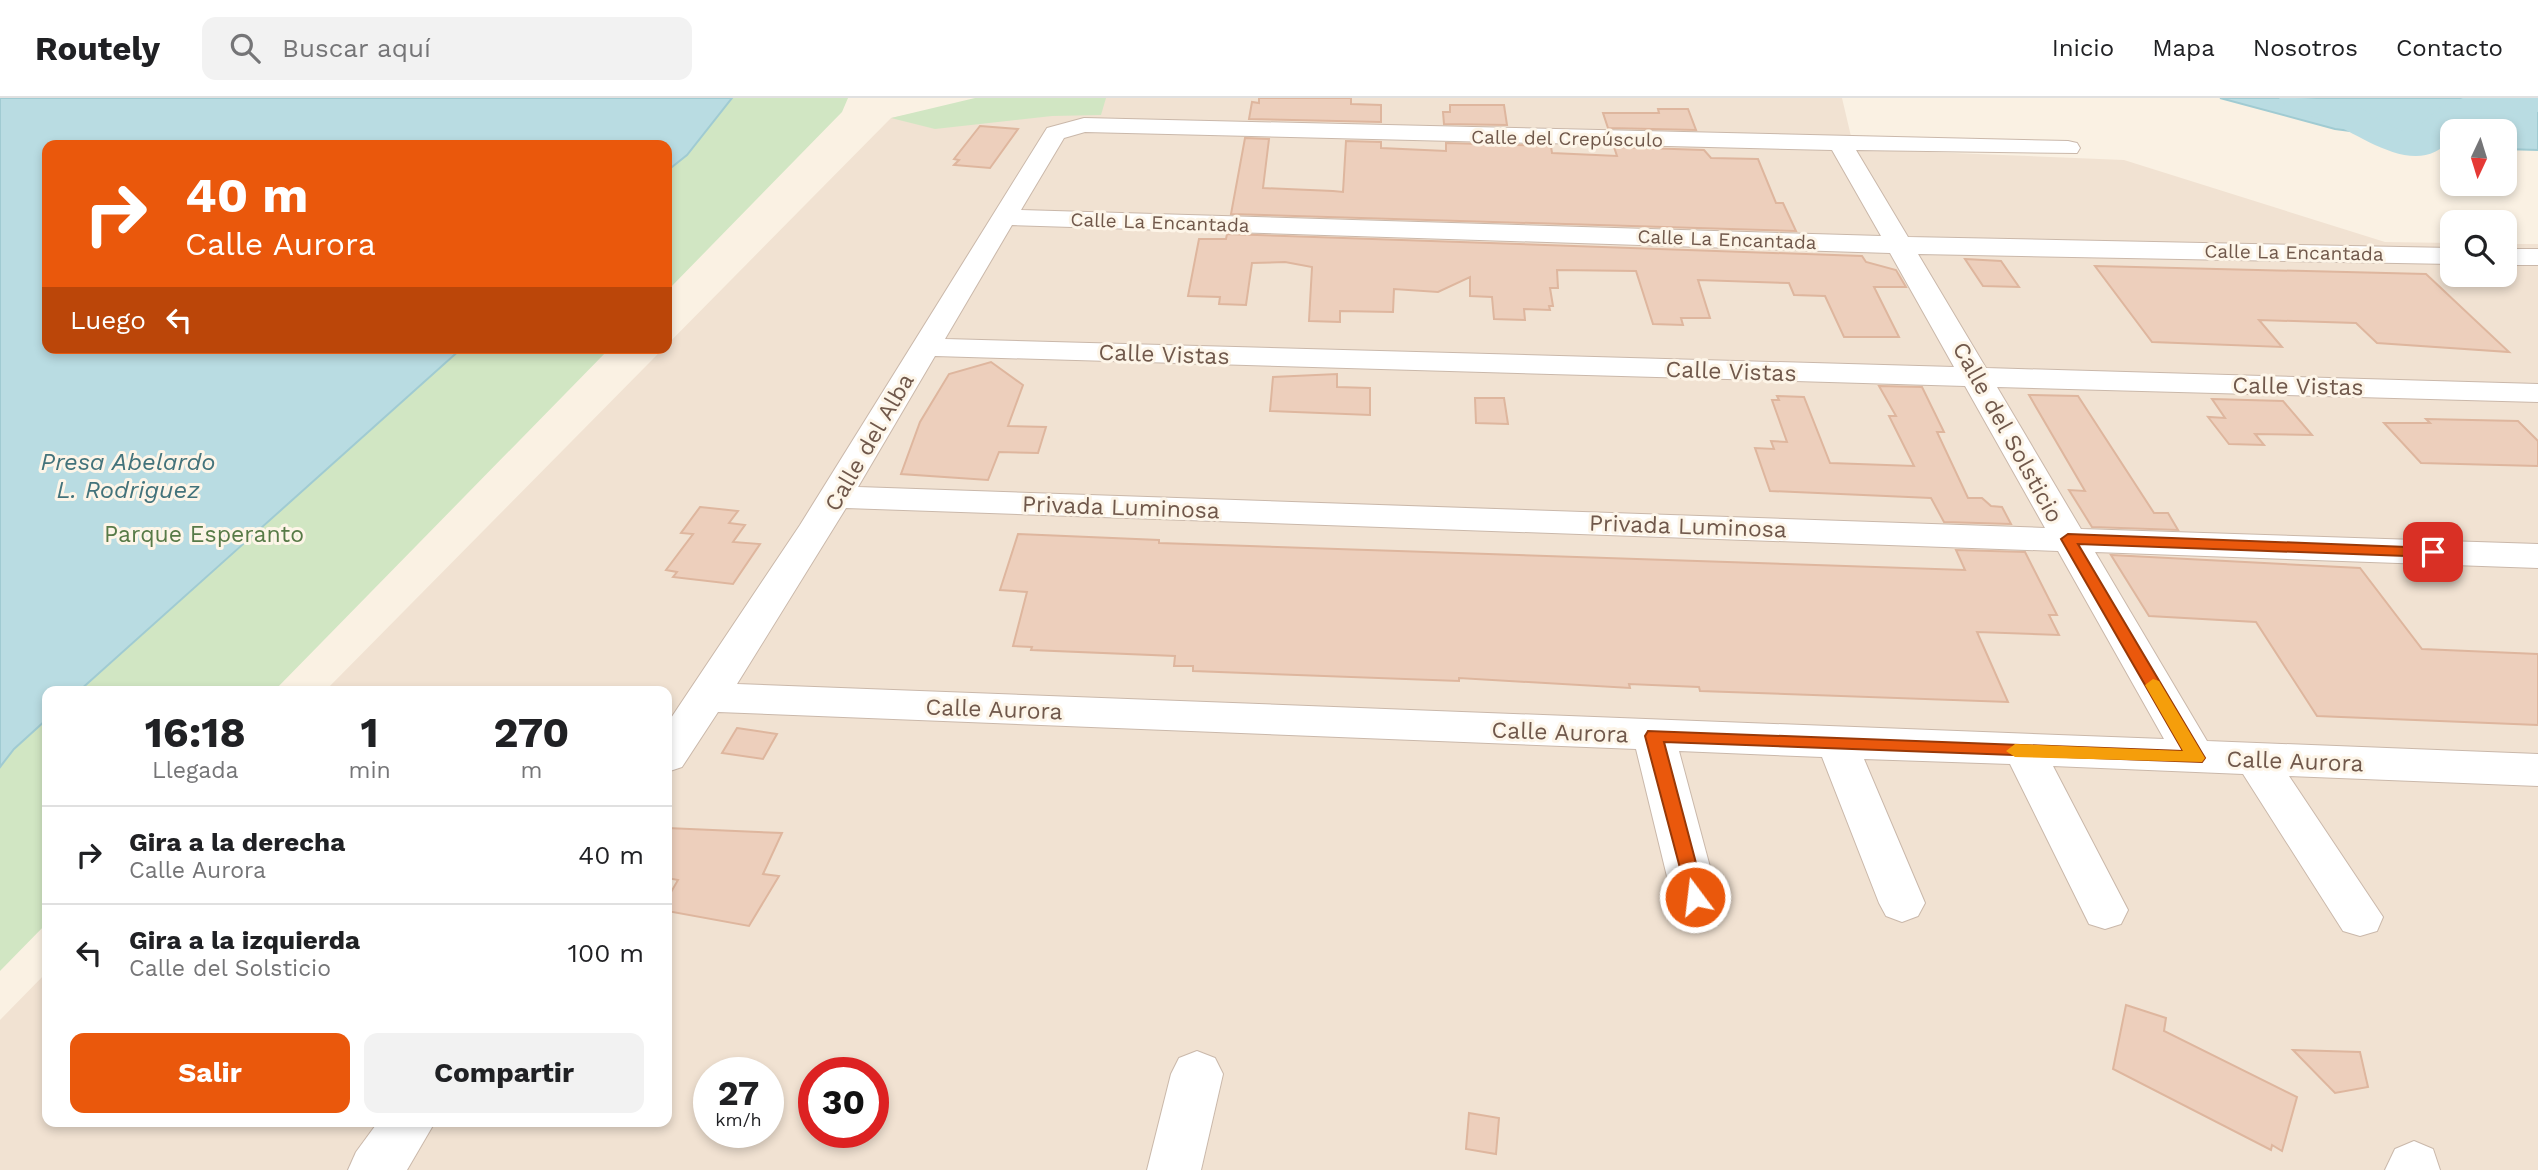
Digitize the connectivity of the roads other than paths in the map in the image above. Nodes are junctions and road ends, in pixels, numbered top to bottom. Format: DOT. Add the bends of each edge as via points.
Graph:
graph roads {
  1 [pos="1067,128"];
  2 [pos="1840,143"];
  3 [pos="2068,148"];
  4 [pos="1002,217"];
  5 [pos="1898,244"];
  6 [pos="2440,256"];
  7 [pos="2517,257"];
  8 [pos="2538,257"];
  9 [pos="929,339"];
  10 [pos="1974,371"];
  11 [pos="2538,376"];
  12 [pos="2279,378"];
  13 [pos="2538,393"];
  14 [pos="837,497"];
  15 [pos="2068,539"];
  16 [pos="2538,556"];
  17 [pos="708,697"];
  18 [pos="1654,736"];
  19 [pos="1837,743"];
  20 [pos="672,749"];
  21 [pos="2024,751"];
  22 [pos="2196,758"];
  23 [pos="2255,758"];
  24 [pos="2538,770"];
  25 [pos="1695,897"];
  26 [pos="1902,903"];
  27 [pos="2105,910"];
  28 [pos="2360,917"];
  29 [pos="1197,1074"];
  30 [pos="405,1127"];
  31 [pos="375,1170"];
  32 [pos="1174,1170"];
  1 -- 2 [label="street, Calle del Crepúsculo"];
  1 -- 4 [label="street, Calle del Alba" via="1055,133"];
  2 -- 3 [label="street, Calle del Crepúsculo"];
  2 -- 5 [label="street, Calle del Solsticio"];
  4 -- 5 [label="street, Calle La Encantada"];
  4 -- 9 [label="street, Calle del Alba"];
  5 -- 6 [label="street, Calle La Encantada"];
  5 -- 10 [label="street, Calle del Solsticio"];
  7 -- 8 [label="street"];
  9 -- 10 [label="street, Calle Vistas"];
  9 -- 14 [label="street, Calle del Alba"];
  10 -- 12 [label="street, Calle Vistas"];
  10 -- 15 [label="street, Calle del Solsticio"];
  11 -- 12 [label="street, Calle Vistas"];
  12 -- 13 [label="street, Calle Vistas"];
  14 -- 15 [label="street, Privada Luminosa"];
  14 -- 17 [label="street, Calle del Alba"];
  15 -- 16 [label="street, Privada Luminosa"];
  15 -- 22 [label="street, Calle del Solsticio"];
  17 -- 18 [label="street, Calle Aurora"];
  17 -- 20 [label="street, Calle del Alba"];
  18 -- 19 [label="street, Calle Aurora"];
  18 -- 25 [label="street"];
  19 -- 21 [label="street, Calle Aurora"];
  19 -- 26 [label="street"];
  21 -- 22 [label="street, Calle Aurora"];
  21 -- 27 [label="street"];
  22 -- 23 [label="street, Calle Aurora"];
  23 -- 24 [label="street, Calle Aurora"];
  23 -- 28 [label="street"];
  29 -- 32 [label="street"];
  30 -- 31 [label="street"];
}
